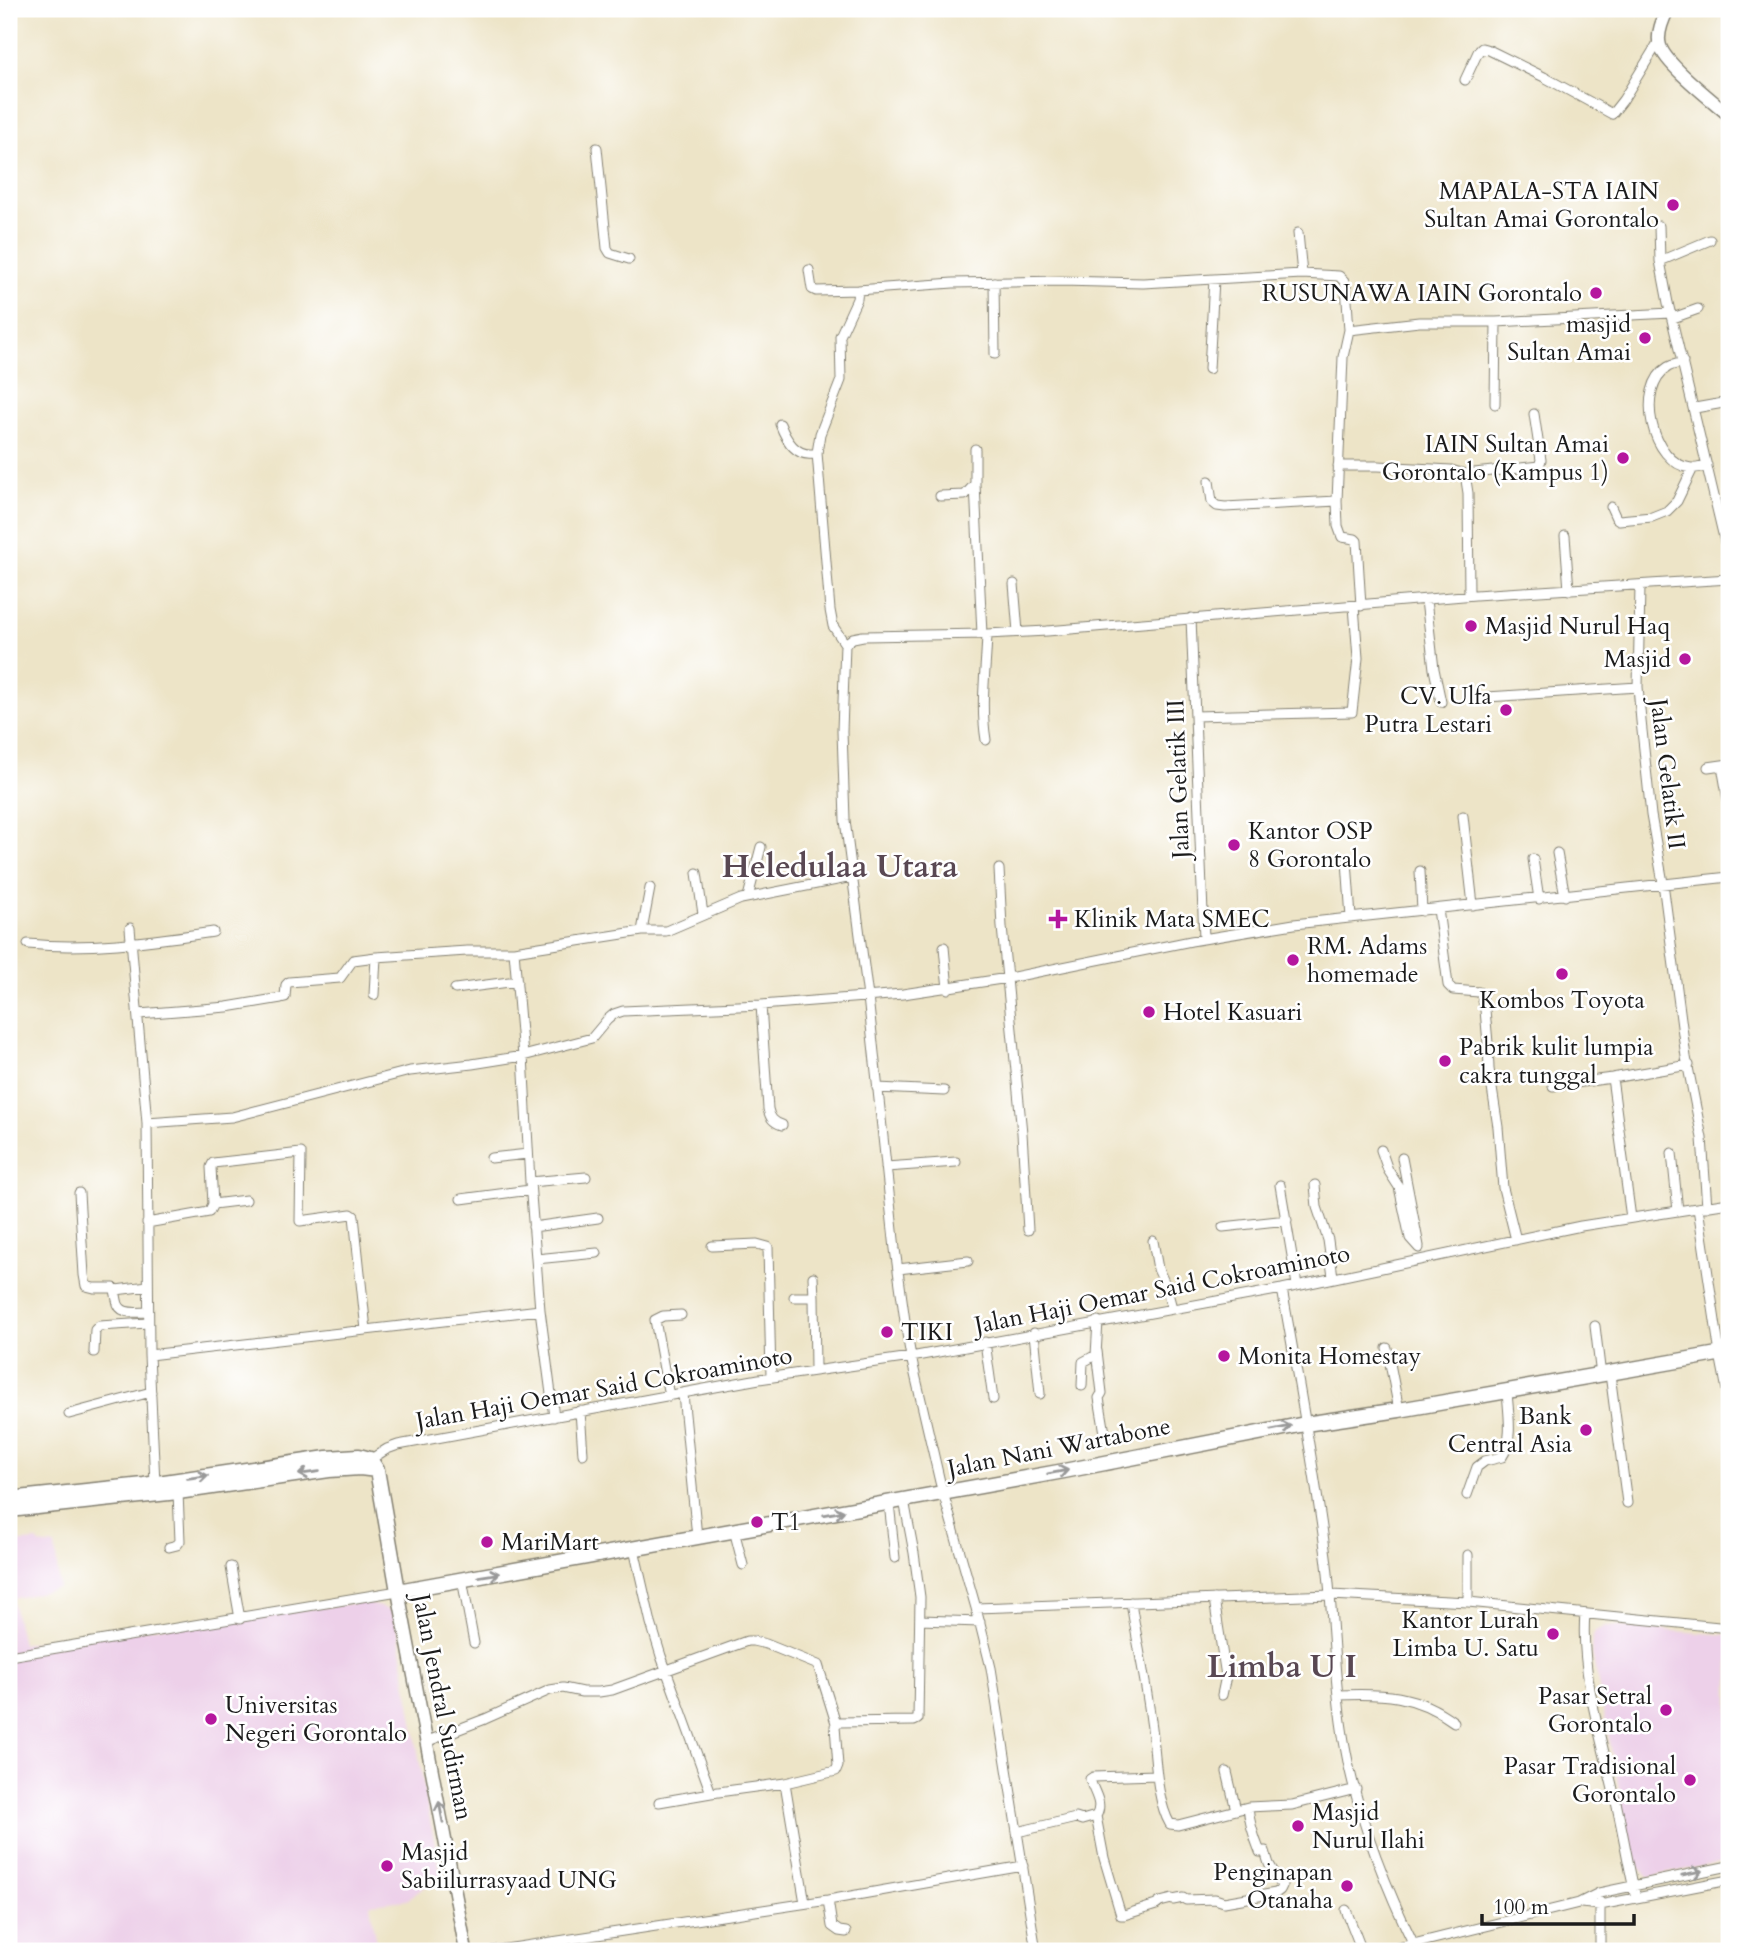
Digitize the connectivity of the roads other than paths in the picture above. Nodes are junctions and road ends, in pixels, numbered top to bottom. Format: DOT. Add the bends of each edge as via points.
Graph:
graph roads {
  1 [pos="1668,9"];
  2 [pos="1659,41"];
  3 [pos="1465,80"];
  4 [pos="1729,116"];
  5 [pos="597,148"];
  6 [pos="1659,230"];
  7 [pos="1298,233"];
  8 [pos="1710,240"];
  9 [pos="629,259"];
  10 [pos="1660,261"];
  11 [pos="1303,274"];
  12 [pos="810,277"];
  13 [pos="1214,279"];
  14 [pos="994,282"];
  15 [pos="858,290"];
  16 [pos="1698,309"];
  17 [pos="1672,316"];
  18 [pos="1496,322"];
  19 [pos="1349,330"];
  20 [pos="995,354"];
  21 [pos="1684,362"];
  22 [pos="1209,369"];
  23 [pos="1729,402"];
  24 [pos="1495,404"];
  25 [pos="1695,408"];
  26 [pos="1534,414"];
  27 [pos="780,424"];
  28 [pos="975,449"];
  29 [pos="817,453"];
  30 [pos="1338,466"];
  31 [pos="1707,466"];
  32 [pos="1693,468"];
  33 [pos="1465,474"];
  34 [pos="1209,481"];
  35 [pos="975,484"];
  36 [pos="940,496"];
  37 [pos="1338,501"];
  38 [pos="1611,507"];
  39 [pos="1565,536"];
  40 [pos="1729,559"];
  41 [pos="1729,579"];
  42 [pos="1014,584"];
  43 [pos="1640,586"];
  44 [pos="1569,590"];
  45 [pos="1469,596"];
  46 [pos="1426,600"];
  47 [pos="1357,606"];
  48 [pos="1191,618"];
  49 [pos="1018,632"];
  50 [pos="984,634"];
  51 [pos="845,643"];
  52 [pos="1638,687"];
  53 [pos="1487,697"];
  54 [pos="1441,702"];
  55 [pos="1195,716"];
  56 [pos="986,740"];
  57 [pos="1725,765"];
  58 [pos="1708,767"];
  59 [pos="1729,806"];
  60 [pos="1463,816"];
  61 [pos="761,847"];
  62 [pos="1557,853"];
  63 [pos="1533,859"];
  64 [pos="1347,861"];
  65 [pos="999,869"];
  66 [pos="1420,871"];
  67 [pos="697,873"];
  68 [pos="852,877"];
  69 [pos="1729,877"];
  70 [pos="1663,883"];
  71 [pos="650,888"];
  72 [pos="1565,896"];
  73 [pos="748,897"];
  74 [pos="1539,899"];
  75 [pos="1472,905"];
  76 [pos="1438,909"];
  77 [pos="1422,911"];
  78 [pos="703,914"];
  79 [pos="1351,918"];
  80 [pos="130,928"];
  81 [pos="642,931"];
  82 [pos="214,932"];
  83 [pos="1204,938"];
  84 [pos="27,944"];
  85 [pos="131,944"];
  86 [pos="944,947"];
  87 [pos="514,951"];
  88 [pos="376,957"];
  89 [pos="1008,978"];
  90 [pos="517,981"];
  91 [pos="455,989"];
  92 [pos="948,989"];
  93 [pos="374,995"];
  94 [pos="868,998"];
  95 [pos="761,1006"];
  96 [pos="139,1014"];
  97 [pos="523,1056"];
  98 [pos="1689,1065"];
  99 [pos="1612,1078"];
  100 [pos="1553,1086"];
  101 [pos="877,1088"];
  102 [pos="944,1091"];
  103 [pos="147,1123"];
  104 [pos="782,1125"];
  105 [pos="1381,1150"];
  106 [pos="1672,1153"];
  107 [pos="528,1154"];
  108 [pos="491,1158"];
  109 [pos="1402,1158"];
  110 [pos="956,1162"];
  111 [pos="886,1167"];
  112 [pos="586,1177"];
  113 [pos="1280,1185"];
  114 [pos="1315,1185"];
  115 [pos="530,1186"];
  116 [pos="79,1194"];
  117 [pos="461,1199"];
  118 [pos="246,1200"];
  119 [pos="1729,1203"];
  120 [pos="213,1204"];
  121 [pos="1703,1207"];
  122 [pos="1678,1211"];
  123 [pos="598,1218"];
  124 [pos="1631,1218"];
  125 [pos="1287,1220"];
  126 [pos="147,1223"];
  127 [pos="533,1227"];
  128 [pos="1223,1227"];
  129 [pos="1028,1230"];
  130 [pos="1516,1240"];
  131 [pos="1153,1241"];
  132 [pos="712,1246"];
  133 [pos="597,1253"];
  134 [pos="1421,1253"];
  135 [pos="536,1259"];
  136 [pos="968,1261"];
  137 [pos="898,1269"];
  138 [pos="813,1277"];
  139 [pos="1333,1277"];
  140 [pos="1297,1285"];
  141 [pos="148,1286"];
  142 [pos="1282,1289"];
  143 [pos="116,1290"];
  144 [pos="794,1297"];
  145 [pos="814,1297"];
  146 [pos="1172,1308"];
  147 [pos="540,1310"];
  148 [pos="148,1312"];
  149 [pos="681,1315"];
  150 [pos="1098,1321"];
  151 [pos="148,1323"];
  152 [pos="1595,1326"];
  153 [pos="366,1330"];
  154 [pos="1034,1333"];
  155 [pos="985,1342"];
  156 [pos="1387,1348"];
  157 [pos="1097,1351"];
  158 [pos="94,1352"];
  159 [pos="1725,1353"];
  160 [pos="149,1355"];
  161 [pos="911,1357"];
  162 [pos="815,1370"];
  163 [pos="1606,1375"];
  164 [pos="771,1377"];
  165 [pos="1082,1386"];
  166 [pos="1507,1391"];
  167 [pos="151,1392"];
  168 [pos="683,1394"];
  169 [pos="1040,1394"];
  170 [pos="669,1396"];
  171 [pos="993,1399"];
  172 [pos="1729,1401"];
  173 [pos="1399,1410"];
  174 [pos="580,1411"];
  175 [pos="69,1414"];
  176 [pos="554,1417"];
  177 [pos="1305,1424"];
  178 [pos="1107,1439"];
  179 [pos="583,1454"];
  180 [pos="369,1466"];
  181 [pos="148,1488"];
  182 [pos="178,1492"];
  183 [pos="943,1492"];
  184 [pos="1467,1495"];
  185 [pos="9,1499"];
  186 [pos="896,1501"];
  187 [pos="1627,1503"];
  188 [pos="9,1510"];
  189 [pos="734,1530"];
  190 [pos="696,1536"];
  191 [pos="169,1547"];
  192 [pos="634,1549"];
  193 [pos="1468,1555"];
  194 [pos="895,1558"];
  195 [pos="743,1565"];
  196 [pos="230,1567"];
  197 [pos="462,1579"];
  198 [pos="398,1591"];
  199 [pos="1331,1595"];
  200 [pos="1214,1600"];
  201 [pos="1131,1602"];
  202 [pos="1468,1602"];
  203 [pos="976,1608"];
  204 [pos="1585,1614"];
  205 [pos="240,1619"];
  206 [pos="920,1620"];
  207 [pos="980,1622"];
  208 [pos="1729,1628"];
  209 [pos="474,1643"];
  210 [pos="9,1656"];
  211 [pos="667,1672"];
  212 [pos="1222,1695"];
  213 [pos="1338,1695"];
  214 [pos="1454,1722"];
  215 [pos="836,1723"];
  216 [pos="428,1741"];
  217 [pos="1227,1772"];
  218 [pos="1157,1775"];
  219 [pos="785,1783"];
  220 [pos="1356,1789"];
  221 [pos="710,1793"];
  222 [pos="659,1802"];
  223 [pos="1248,1807"];
  224 [pos="1236,1810"];
  225 [pos="1096,1816"];
  226 [pos="1017,1832"];
  227 [pos="1023,1866"];
  228 [pos="1729,1866"];
  229 [pos="1729,1880"];
  230 [pos="1633,1886"];
  231 [pos="1599,1893"];
  232 [pos="1636,1898"];
  233 [pos="828,1900"];
  234 [pos="805,1903"];
  235 [pos="1579,1903"];
  236 [pos="1601,1905"];
  237 [pos="1346,1910"];
  238 [pos="846,1932"];
  239 [pos="1415,1947"];
  240 [pos="466,1951"];
  241 [pos="492,1951"];
  242 [pos="1036,1951"];
  243 [pos="1362,1951"];
  244 [pos="1385,1951"];
  245 [pos="1600,1951"];
  1 -- 2 [label="street"];
  2 -- 3 [label="street" via="1612,114 1482,48"];
  2 -- 4 [label="street" via="1673,64"];
  5 -- 9 [label="street" via="607,248"];
  6 -- 10 [label="street"];
  7 -- 11 [label="street"];
  8 -- 10 [label="street"];
  10 -- 17 [label="street"];
  11 -- 13 [label="street"];
  11 -- 19 [label="street" via="1343,279"];
  12 -- 15 [label="street" via="816,291"];
  13 -- 14 [label="street"];
  13 -- 22 [label="street"];
  14 -- 15 [label="street"];
  14 -- 20 [label="street"];
  15 -- 29 [label="street" via="840,336 841,380"];
  16 -- 17 [label="street"];
  17 -- 18 [label="street"];
  17 -- 21 [label="street"];
  18 -- 19 [label="street" via="1419,322"];
  18 -- 24 [label="street"];
  19 -- 30 [label="street" via="1343,357"];
  21 -- 25 [label="street"];
  21 -- 32 [label="street" via="1661,373 1651,410 1660,446 1675,463"];
  23 -- 25 [label="street"];
  25 -- 31 [label="street"];
  26 -- 33 [label="street" via="1539,466"];
  27 -- 29 [label="street" via="793,447"];
  28 -- 35 [label="street"];
  29 -- 51 [label="street" via="830,610 833,626"];
  30 -- 33 [label="street" via="1429,468"];
  30 -- 37 [label="street"];
  31 -- 32 [label="street"];
  31 -- 40 [label="street"];
  32 -- 38 [label="street" via="1674,505 1660,514 1619,520"];
  33 -- 45 [label="street"];
  34 -- 37 [label="street" via="1212,502 1226,508"];
  35 -- 36 [label="street" via="965,495"];
  35 -- 50 [label="street"];
  37 -- 47 [label="street" via="1340,535 1357,541"];
  39 -- 44 [label="street"];
  41 -- 43 [label="street"];
  42 -- 49 [label="street"];
  43 -- 44 [label="street"];
  43 -- 52 [label="street, Jalan Gelatik II"];
  44 -- 45 [label="street"];
  45 -- 46 [label="street"];
  46 -- 47 [label="street"];
  46 -- 54 [label="street"];
  47 -- 48 [label="street"];
  47 -- 55 [label="street" via="1352,712"];
  48 -- 49 [label="street"];
  48 -- 55 [label="street, Jalan Gelatik III"];
  49 -- 50 [label="street"];
  50 -- 51 [label="street" via="863,636"];
  50 -- 56 [label="street"];
  51 -- 68 [label="street" via="842,777"];
  52 -- 53 [label="street"];
  52 -- 70 [label="street, Jalan Gelatik II"];
  55 -- 83 [label="street, Jalan Gelatik III"];
  57 -- 58 [label="street"];
  57 -- 59 [label="street"];
  60 -- 75 [label="street"];
  61 -- 73 [label="street"];
  62 -- 72 [label="street"];
  63 -- 74 [label="street"];
  64 -- 79 [label="street"];
  65 -- 89 [label="street"];
  66 -- 77 [label="street"];
  67 -- 78 [label="street"];
  68 -- 73 [label="street"];
  68 -- 94 [label="street"];
  69 -- 70 [label="street"];
  70 -- 72 [label="street"];
  70 -- 98 [label="street, Jalan Gelatik II"];
  71 -- 81 [label="street"];
  72 -- 74 [label="street"];
  73 -- 78 [label="street"];
  74 -- 75 [label="street"];
  75 -- 76 [label="street"];
  76 -- 77 [label="street"];
  76 -- 130 [label="street" via="1448,985 1453,990 1479,992 1483,1000 1503,1188"];
  77 -- 79 [label="street"];
  78 -- 81 [label="street" via="666,931"];
  79 -- 83 [label="street"];
  80 -- 85 [label="street"];
  81 -- 87 [label="street"];
  82 -- 85 [label="street"];
  83 -- 89 [label="street"];
  84 -- 85 [label="street"];
  85 -- 96 [label="street"];
  86 -- 92 [label="street"];
  87 -- 88 [label="street"];
  87 -- 90 [label="street"];
  88 -- 93 [label="street"];
  88 -- 96 [label="street" via="353,960 340,978 289,982 281,998"];
  89 -- 92 [label="street"];
  89 -- 129 [label="street"];
  90 -- 91 [label="street"];
  90 -- 97 [label="street"];
  92 -- 94 [label="street"];
  94 -- 95 [label="street"];
  94 -- 101 [label="street"];
  95 -- 97 [label="street" via="622,1011 592,1038"];
  95 -- 104 [label="street" via="768,1109 771,1118"];
  96 -- 103 [label="street"];
  97 -- 103 [label="street" via="410,1071 232,1117"];
  97 -- 107 [label="street"];
  98 -- 99 [label="street"];
  98 -- 121 [label="street, Jalan Gelatik II" via="1702,1138"];
  99 -- 100 [label="street"];
  99 -- 124 [label="street"];
  101 -- 102 [label="street"];
  101 -- 111 [label="street"];
  103 -- 126 [label="street"];
  105 -- 134 [label="street" via="1399,1187 1410,1238"];
  106 -- 122 [label="street"];
  107 -- 108 [label="street"];
  107 -- 115 [label="street"];
  109 -- 134 [label="street"];
  110 -- 111 [label="street"];
  111 -- 137 [label="street"];
  112 -- 115 [label="street"];
  113 -- 125 [label="street"];
  114 -- 139 [label="street"];
  115 -- 117 [label="street"];
  115 -- 127 [label="street"];
  116 -- 143 [label="street" via="85,1282 90,1288"];
  118 -- 120 [label="street"];
  119 -- 121 [label="street, Jalan Haji Oemar Said Cokroaminoto"];
  120 -- 126 [label="street" via="209,1212"];
  120 -- 153 [label="street" via="213,1163 301,1153 300,1221 354,1216"];
  121 -- 122 [label="street, Jalan Haji Oemar Said Cokroaminoto"];
  121 -- 159 [label="street, Jalan Gelatik II"];
  122 -- 124 [label="street, Jalan Haji Oemar Said Cokroaminoto"];
  123 -- 127 [label="street"];
  124 -- 130 [label="street, Jalan Haji Oemar Said Cokroaminoto"];
  125 -- 128 [label="street"];
  125 -- 140 [label="street"];
  126 -- 141 [label="street"];
  127 -- 135 [label="street"];
  130 -- 134 [label="street, Jalan Haji Oemar Said Cokroaminoto"];
  131 -- 146 [label="street"];
  132 -- 164 [label="street" via="768,1247"];
  133 -- 135 [label="street"];
  134 -- 139 [label="street, Jalan Haji Oemar Said Cokroaminoto"];
  135 -- 147 [label="street"];
  136 -- 137 [label="street"];
  137 -- 161 [label="street"];
  138 -- 145 [label="street"];
  139 -- 140 [label="street, Jalan Haji Oemar Said Cokroaminoto"];
  140 -- 142 [label="street, Jalan Haji Oemar Said Cokroaminoto"];
  141 -- 143 [label="street"];
  141 -- 148 [label="street"];
  142 -- 146 [label="street, Jalan Haji Oemar Said Cokroaminoto"];
  142 -- 177 [label="street"];
  143 -- 148 [label="street" via="121,1310"];
  144 -- 145 [label="street"];
  145 -- 162 [label="street"];
  146 -- 150 [label="street, Jalan Haji Oemar Said Cokroaminoto"];
  147 -- 153 [label="street"];
  147 -- 176 [label="street"];
  148 -- 151 [label="street"];
  149 -- 170 [label="street" via="655,1320"];
  150 -- 154 [label="street, Jalan Haji Oemar Said Cokroaminoto"];
  150 -- 157 [label="street"];
  151 -- 158 [label="street" via="99,1326"];
  151 -- 160 [label="street"];
  152 -- 163 [label="street"];
  153 -- 160 [label="street"];
  154 -- 155 [label="street, Jalan Haji Oemar Said Cokroaminoto"];
  154 -- 169 [label="street"];
  155 -- 161 [label="street, Jalan Haji Oemar Said Cokroaminoto"];
  155 -- 171 [label="street"];
  156 -- 173 [label="street"];
  157 -- 165 [label="street" via="1083,1362"];
  157 -- 178 [label="street"];
  159 -- 163 [label="main road, Jalan Nani Wartabone"];
  159 -- 172 [label="street, Jalan Gelatik II"];
  160 -- 167 [label="street"];
  161 -- 162 [label="street, Jalan Haji Oemar Said Cokroaminoto"];
  161 -- 183 [label="street"];
  162 -- 164 [label="street, Jalan Haji Oemar Said Cokroaminoto"];
  163 -- 166 [label="main road, Jalan Nani Wartabone"];
  163 -- 187 [label="street"];
  164 -- 168 [label="street, Jalan Haji Oemar Said Cokroaminoto"];
  166 -- 173 [label="main road, Jalan Nani Wartabone"];
  166 -- 184 [label="street" via="1506,1451 1502,1458 1477,1467"];
  167 -- 175 [label="street"];
  167 -- 181 [label="street"];
  168 -- 170 [label="street, Jalan Haji Oemar Said Cokroaminoto"];
  168 -- 190 [label="street"];
  170 -- 174 [label="street, Jalan Haji Oemar Said Cokroaminoto"];
  173 -- 177 [label="main road, Jalan Nani Wartabone"];
  174 -- 176 [label="street, Jalan Haji Oemar Said Cokroaminoto"];
  174 -- 179 [label="street"];
  176 -- 180 [label="street, Jalan Haji Oemar Said Cokroaminoto" via="398,1445"];
  183 -- 177 [label="main road, Jalan Nani Wartabone, one-way"];
  177 -- 199 [label="street"];
  181 -- 180 [label="main road, one-way" via="336,1457 359,1456"];
  180 -- 182 [label="main road, one-way"];
  180 -- 198 [label="main road, Jalan Jendral Sudirman"];
  181 -- 182 [label="main road"];
  181 -- 185 [label="main road"];
  181 -- 188 [label="main road"];
  182 -- 191 [label="street" via="180,1541"];
  183 -- 186 [label="main road, Jalan Nani Wartabone"];
  183 -- 203 [label="street"];
  189 -- 186 [label="main road, Jalan Nani Wartabone, one-way"];
  186 -- 194 [label="street"];
  186 -- 206 [label="street" via="916,1564"];
  189 -- 190 [label="main road, Jalan Nani Wartabone"];
  189 -- 195 [label="street"];
  190 -- 192 [label="main road, Jalan Nani Wartabone"];
  197 -- 192 [label="main road, Jalan Nani Wartabone, one-way"];
  192 -- 211 [label="street"];
  193 -- 202 [label="street"];
  196 -- 205 [label="street"];
  197 -- 198 [label="main road, Jalan Nani Wartabone"];
  197 -- 209 [label="street"];
  198 -- 205 [label="street"];
  198 -- 216 [label="street, Jalan Jendral Sudirman"];
  199 -- 200 [label="street"];
  199 -- 202 [label="street"];
  199 -- 213 [label="street"];
  200 -- 201 [label="street"];
  200 -- 212 [label="street" via="1226,1676"];
  201 -- 203 [label="street"];
  201 -- 218 [label="street"];
  202 -- 204 [label="street"];
  203 -- 207 [label="street"];
  204 -- 208 [label="street"];
  204 -- 230 [label="street" via="1585,1652 1596,1716"];
  205 -- 210 [label="street"];
  206 -- 207 [label="street"];
  206 -- 215 [label="street" via="918,1720"];
  207 -- 226 [label="street"];
  211 -- 215 [label="street" via="747,1641 766,1644 818,1665"];
  211 -- 216 [label="street" via="612,1690 550,1690"];
  211 -- 221 [label="street"];
  213 -- 214 [label="street" via="1386,1694 1436,1709"];
  213 -- 220 [label="street"];
  215 -- 219 [label="street" via="836,1772"];
  240 -- 216 [label="street, Jalan Jendral Sudirman, one-way"];
  217 -- 224 [label="street"];
  218 -- 224 [label="street" via="1170,1824"];
  218 -- 225 [label="street" via="1090,1779 1099,1802"];
  219 -- 221 [label="street"];
  219 -- 234 [label="street"];
  220 -- 223 [label="street" via="1292,1805"];
  220 -- 239 [label="street" via="1380,1867"];
  221 -- 222 [label="street"];
  223 -- 224 [label="street"];
  223 -- 225 [label="street" via="1260,1852 1267,1854 1280,1890 1224,1902 1172,1899 1124,1915 1104,1858"];
  225 -- 226 [label="street"];
  226 -- 227 [label="street"];
  227 -- 233 [label="street"];
  227 -- 242 [label="street"];
  230 -- 228 [label="street, one-way"];
  229 -- 232 [label="street"];
  230 -- 231 [label="street"];
  230 -- 232 [label="street"];
  231 -- 235 [label="street"];
  231 -- 236 [label="street"];
  232 -- 236 [label="street"];
  233 -- 234 [label="street"];
  233 -- 238 [label="street" via="832,1926"];
  234 -- 241 [label="street"];
  235 -- 236 [label="street"];
  235 -- 239 [label="street"];
  236 -- 245 [label="street"];
  237 -- 243 [label="street"];
  239 -- 244 [label="street"];
}
